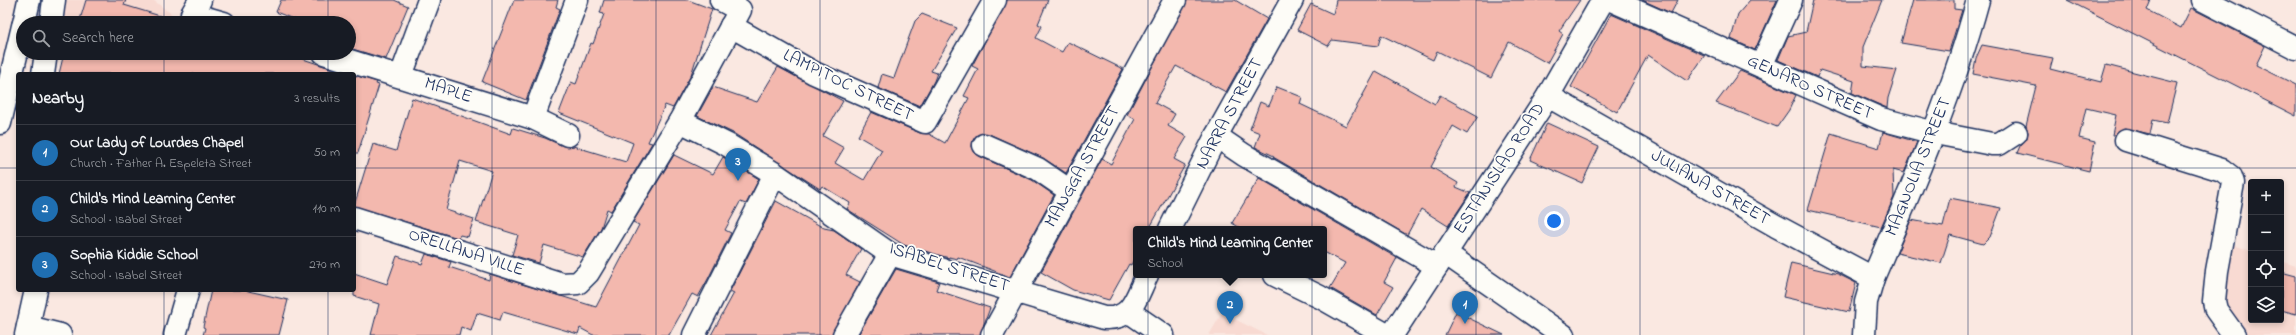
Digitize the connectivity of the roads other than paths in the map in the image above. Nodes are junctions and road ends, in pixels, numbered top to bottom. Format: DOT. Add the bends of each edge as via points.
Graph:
graph roads {
  1 [pos="29,0"];
  2 [pos="54,0"];
  3 [pos="429,0"];
  4 [pos="577,0"];
  5 [pos="721,0"];
  6 [pos="995,0"];
  7 [pos="1175,0"];
  8 [pos="1292,0"];
  9 [pos="1603,0"];
  10 [pos="1611,0"];
  11 [pos="1791,0"];
  12 [pos="1978,0"];
  13 [pos="2203,0"];
  14 [pos="196,7"];
  15 [pos="25,16"];
  16 [pos="52,16"];
  17 [pos="212,16"];
  18 [pos="731,26"];
  19 [pos="2296,48"];
  20 [pos="16,54"];
  21 [pos="45,60"];
  22 [pos="348,60"];
  23 [pos="1761,66"];
  24 [pos="43,72"];
  25 [pos="402,76"];
  26 [pos="1548,96"];
  27 [pos="533,118"];
  28 [pos="680,121"];
  29 [pos="0,123"];
  30 [pos="1935,133"];
  31 [pos="2016,133"];
  32 [pos="568,135"];
  33 [pos="1216,136"];
  34 [pos="2126,140"];
  35 [pos="984,145"];
  36 [pos="775,174"];
  37 [pos="1070,190"];
  38 [pos="356,219"];
  39 [pos="1175,226"];
  40 [pos="890,254"];
  41 [pos="1441,260"];
  42 [pos="1145,278"];
  43 [pos="1281,278"];
  44 [pos="1873,278"];
  45 [pos="1016,290"];
  46 [pos="36,292"];
  47 [pos="187,292"];
  48 [pos="1128,312"];
  49 [pos="27,331"];
  50 [pos="60,335"];
  51 [pos="175,335"];
  52 [pos="694,335"];
  53 [pos="844,335"];
  54 [pos="992,335"];
  55 [pos="1163,335"];
  56 [pos="1387,335"];
  57 [pos="1392,335"];
  58 [pos="1563,335"];
  59 [pos="1864,335"];
  60 [pos="2234,335"];
  1 -- 15 [label="street"];
  2 -- 16 [label="street"];
  3 -- 25 [label="street"];
  4 -- 27 [label="street"];
  5 -- 18 [label="street" via="740,10"];
  6 -- 18 [label="street, LAMPITOC STREET" via="925,122 814,73"];
  7 -- 37 [label="street, MANGGA STREET"];
  8 -- 33 [label="street, NARRA STREET"];
  9 -- 26 [label="street, ESTANISLAO ROAD"];
  10 -- 23 [label="street, GENARO STREET"];
  11 -- 23 [label="street"];
  12 -- 30 [label="street, MAGNOLIA STREET" via="1968,38"];
  13 -- 19 [label="street"];
  14 -- 17 [label="street"];
  18 -- 28 [label="street"];
  20 -- 29 [label="street"];
  21 -- 24 [label="street"];
  22 -- 25 [label="street, MAPLE"];
  23 -- 30 [label="street, GENARO STREET" via="1881,119"];
  25 -- 27 [label="street, MAPLE"];
  26 -- 41 [label="street, ESTANISLAO ROAD"];
  26 -- 44 [label="street, JULIANA STREET" via="1776,226"];
  27 -- 32 [label="street, MAPLE"];
  28 -- 36 [label="street, ISABEL STREET" via="726,144"];
  28 -- 38 [label="street, ORELLANA VILLE" via="588,273 578,283 562,284"];
  30 -- 31 [label="street, GENARO STREET" via="1999,144"];
  30 -- 44 [label="street, MAGNOLIA STREET"];
  33 -- 39 [label="street, NARRA STREET"];
  33 -- 41 [label="street" via="1244,155"];
  34 -- 60 [label="street" via="2222,170 2231,177 2233,182 2214,301 2216,310"];
  35 -- 37 [label="street" via="1038,169"];
  36 -- 40 [label="street, ISABEL STREET"];
  36 -- 52 [label="street"];
  37 -- 45 [label="street, MANGGA STREET"];
  40 -- 45 [label="street, ISABEL STREET"];
  40 -- 53 [label="street"];
  41 -- 57 [label="street, ESTANISLAO ROAD"];
  41 -- 58 [label="street"];
  42 -- 48 [label="street"];
  43 -- 56 [label="street"];
  44 -- 59 [label="street, MAGNOLIA STREET" via="1866,302"];
  45 -- 48 [label="street, ISABEL STREET" via="1104,318 1121,317"];
  45 -- 54 [label="street, MANGGA STREET"];
  46 -- 49 [label="street"];
  47 -- 51 [label="street"];
  48 -- 55 [label="street"];
  49 -- 50 [label="street"];
}
